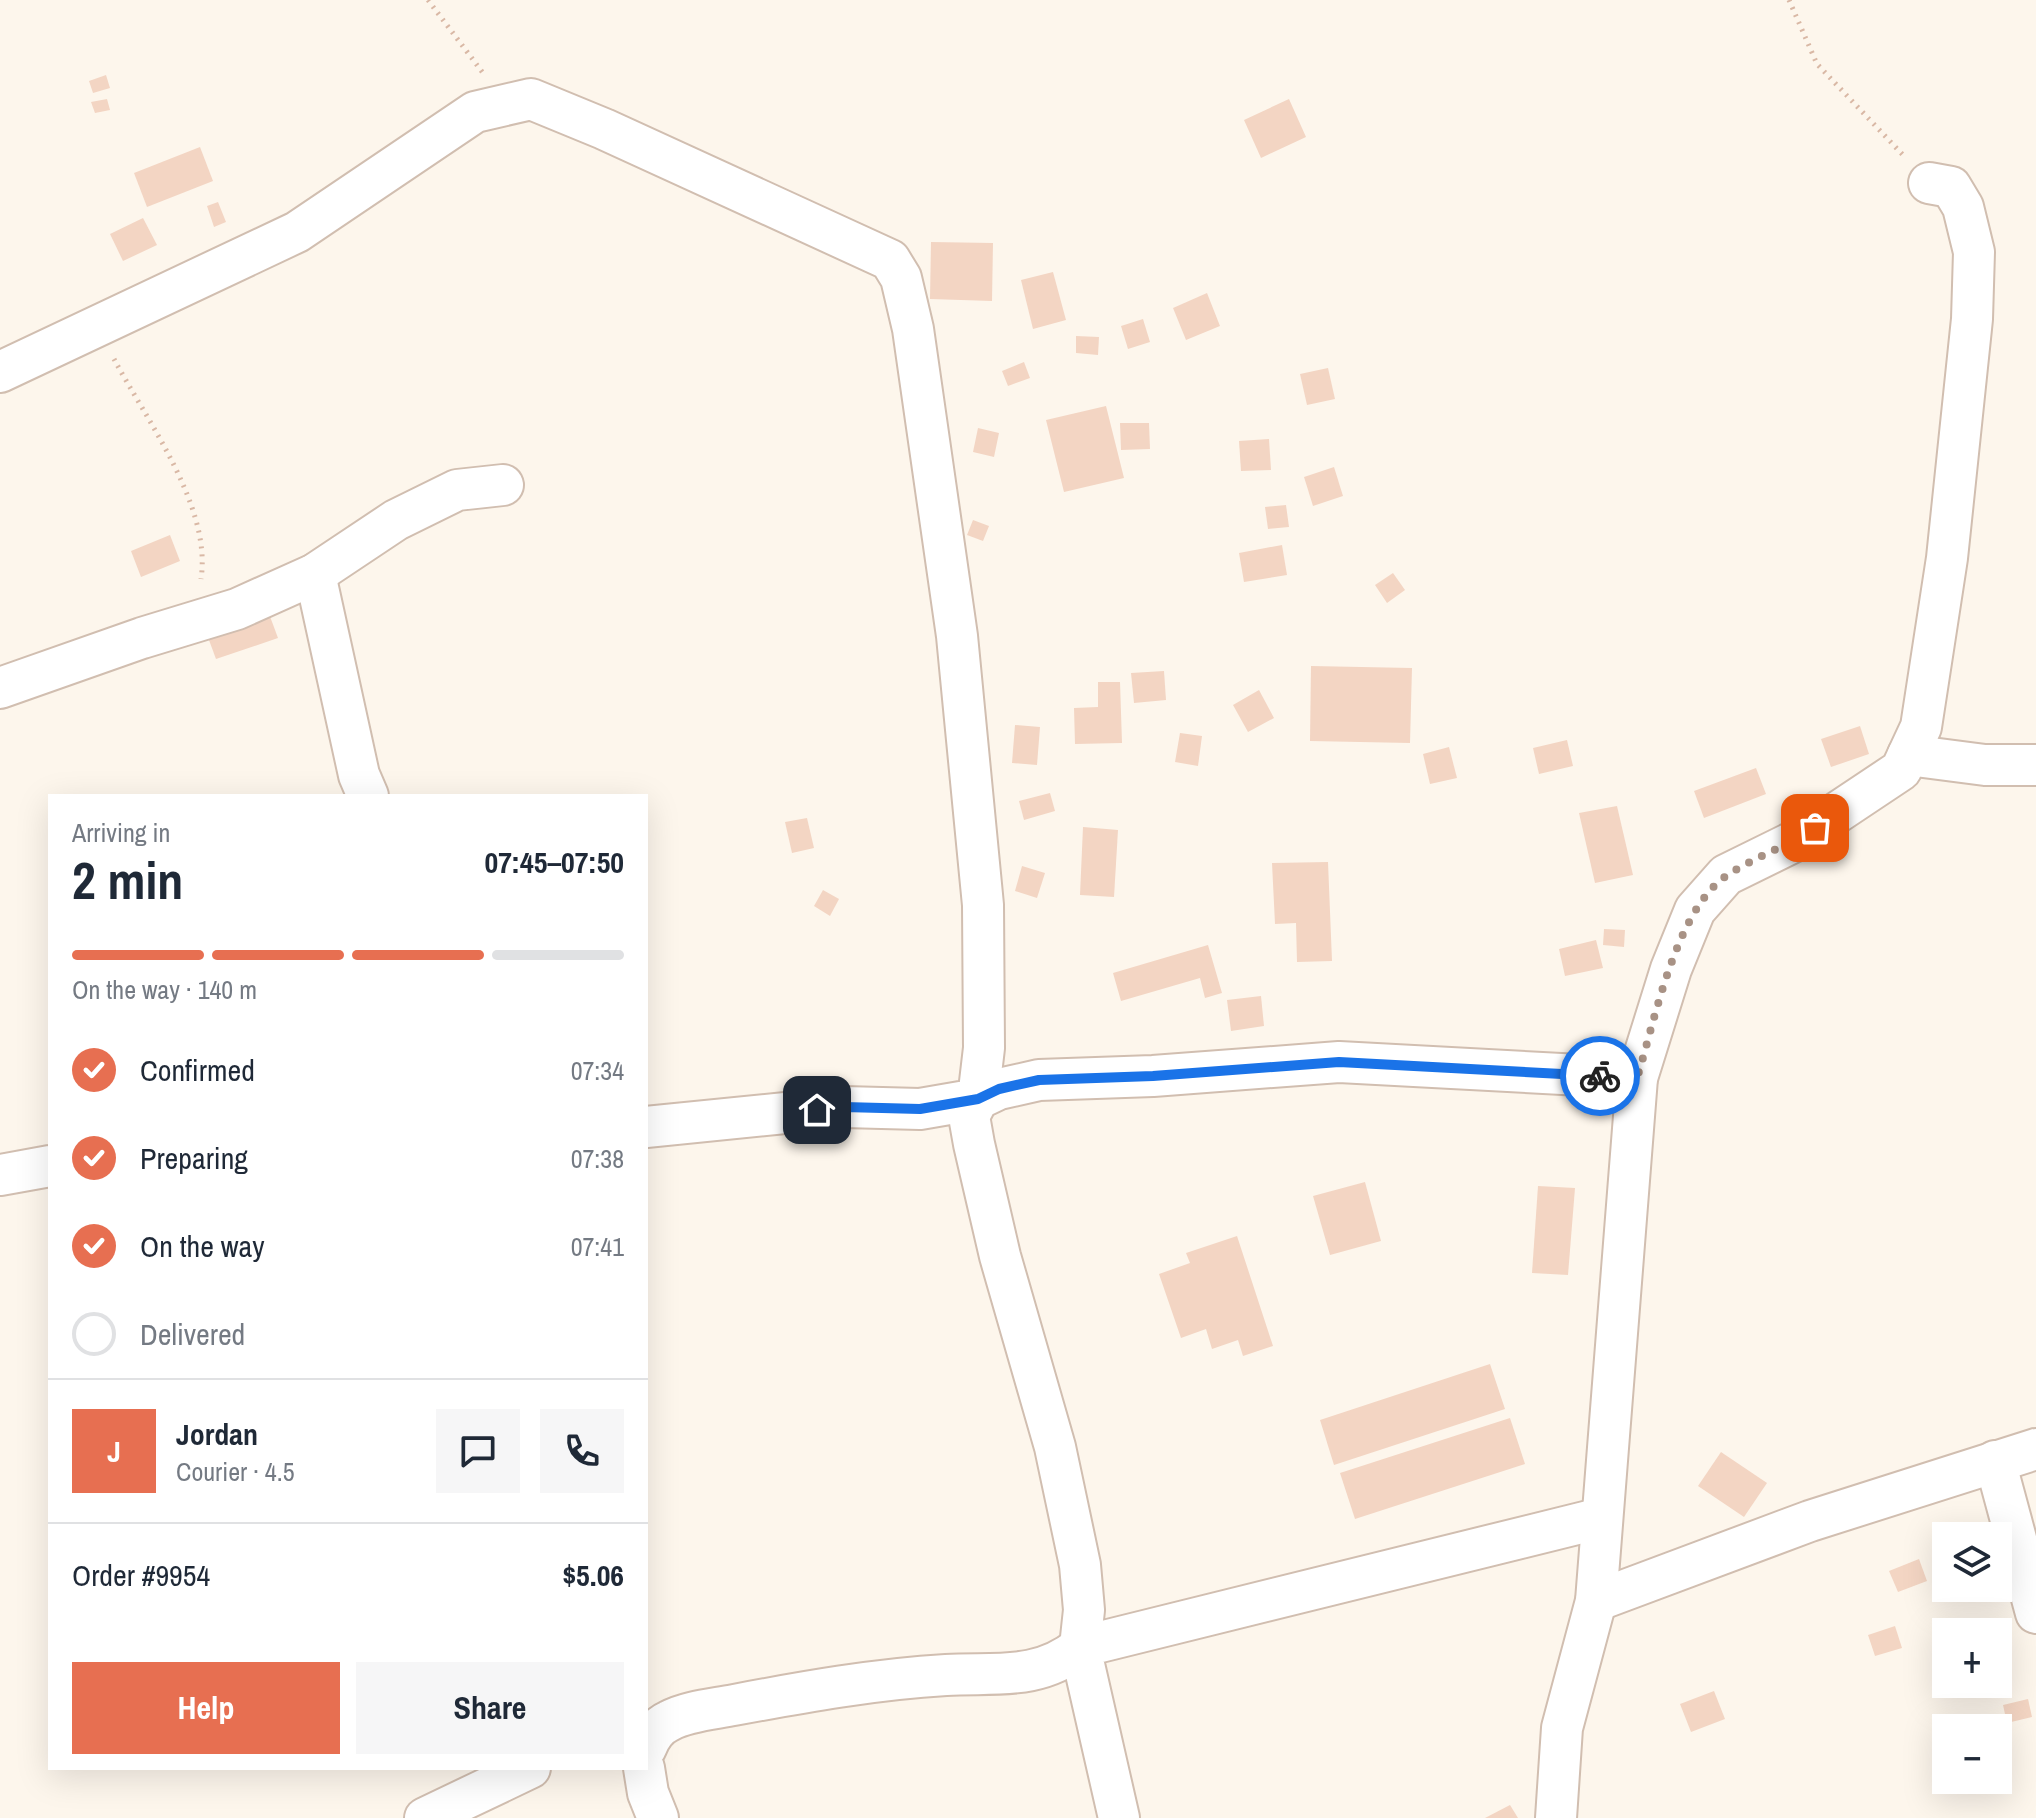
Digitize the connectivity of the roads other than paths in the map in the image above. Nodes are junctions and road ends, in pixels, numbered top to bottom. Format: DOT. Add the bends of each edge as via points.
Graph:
graph roads {
  1 [pos="1929,183"];
  2 [pos="0,372"];
  3 [pos="503,485"];
  4 [pos="315,574"];
  5 [pos="0,688"];
  6 [pos="1908,755"];
  7 [pos="2036,765"];
  8 [pos="367,794"];
  9 [pos="1637,1078"];
  10 [pos="978,1099"];
  11 [pos="648,1127"];
  12 [pos="48,1166"];
  13 [pos="0,1175"];
  14 [pos="2036,1449"];
  15 [pos="1995,1461"];
  16 [pos="1601,1518"];
  17 [pos="1596,1601"];
  18 [pos="2036,1613"];
  19 [pos="1080,1647"];
  20 [pos="648,1746"];
  21 [pos="526,1770"];
  22 [pos="647,1770"];
  23 [pos="425,1818"];
  24 [pos="658,1818"];
  25 [pos="1119,1818"];
  26 [pos="1556,1818"];
  1 -- 6 [label="street" via="1951,187 1963,207 1974,252 1972,319 1934,654 1921,727"];
  2 -- 10 [label="street" via="297,232 475,112 531,99 869,248 897,268 913,329 957,636 983,905 984,1048"];
  3 -- 4 [label="street" via="457,490 396,520"];
  4 -- 5 [label="street" via="237,609"];
  4 -- 8 [label="street"];
  6 -- 7 [label="street"];
  6 -- 9 [label="street" via="1901,770 1861,799 1793,842 1726,875 1695,910"];
  9 -- 10 [label="street" via="1339,1062 1039,1080"];
  9 -- 16 [label="street"];
  10 -- 11 [label="street" via="920,1109 844,1107"];
  10 -- 19 [label="street" via="969,1116 974,1144 1055,1447 1080,1565"];
  12 -- 13 [label="street"];
  14 -- 15 [label="street"];
  15 -- 17 [label="street" via="1810,1521"];
  15 -- 18 [label="street"];
  16 -- 17 [label="street"];
  16 -- 19 [label="street"];
  17 -- 26 [label="street" via="1562,1728"];
  19 -- 20 [label="street" via="1053,1665 1009,1676 946,1675 704,1711 668,1721"];
  19 -- 25 [label="street"];
  21 -- 23 [label="street"];
  22 -- 24 [label="street" via="648,1793"];
}
